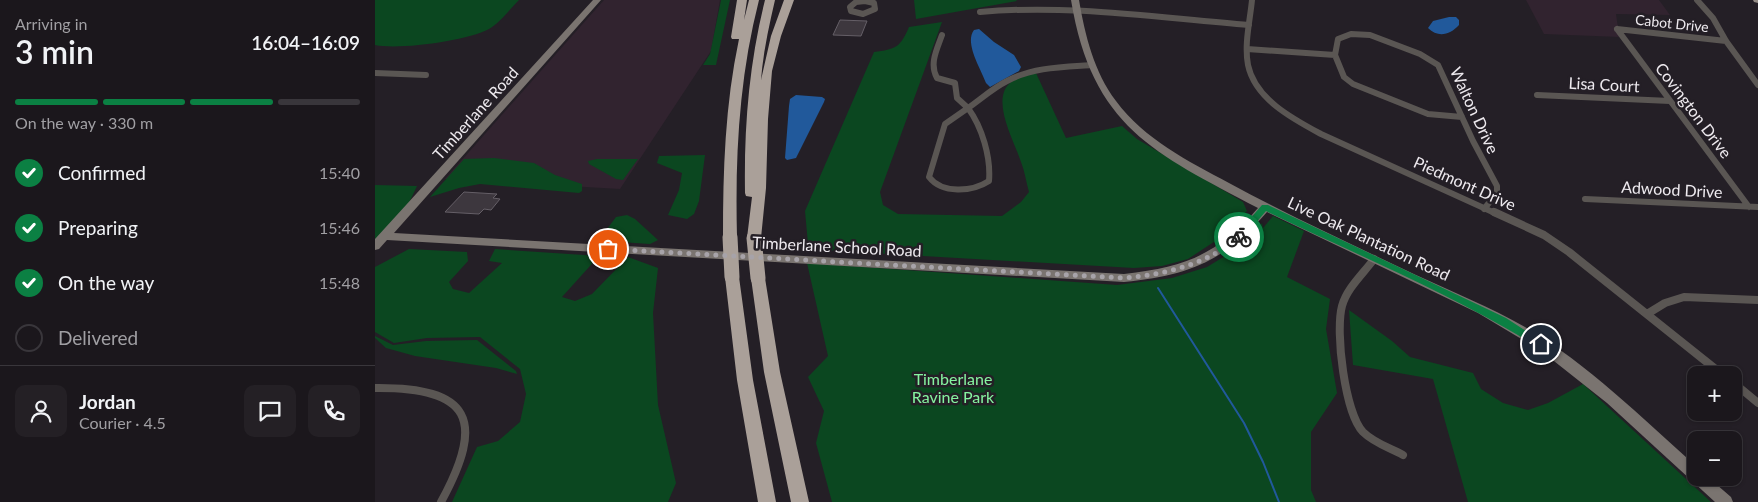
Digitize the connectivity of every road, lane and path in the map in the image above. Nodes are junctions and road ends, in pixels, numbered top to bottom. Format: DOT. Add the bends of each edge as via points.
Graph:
graph roads {
  1 [pos="597,0"];
  2 [pos="743,0"];
  3 [pos="754,0"];
  4 [pos="770,0"];
  5 [pos="789,0"];
  6 [pos="1252,0"];
  7 [pos="1697,0"];
  8 [pos="1075,3"];
  9 [pos="980,12"];
  10 [pos="1249,26"];
  11 [pos="1617,29"];
  12 [pos="943,35"];
  13 [pos="1726,41"];
  14 [pos="1247,48"];
  15 [pos="1335,54"];
  16 [pos="1092,65"];
  17 [pos="375,73"];
  18 [pos="426,75"];
  19 [pos="1758,86"];
  20 [pos="1537,95"];
  21 [pos="1670,101"];
  22 [pos="968,108"];
  23 [pos="1462,117"];
  24 [pos="1585,199"];
  25 [pos="729,204"];
  26 [pos="1265,207"];
  27 [pos="1749,207"];
  28 [pos="1758,207"];
  29 [pos="1484,209"];
  30 [pos="384,236"];
  31 [pos="754,238"];
  32 [pos="375,246"];
  33 [pos="1374,259"];
  34 [pos="1758,300"];
  35 [pos="1647,314"];
  36 [pos="1712,366"];
  37 [pos="375,388"];
  38 [pos="1742,390"];
  39 [pos="1758,403"];
  40 [pos="1403,455"];
  41 [pos="1687,467"];
  42 [pos="1708,486"];
  43 [pos="441,502"];
  44 [pos="767,502"];
  45 [pos="800,502"];
  46 [pos="1726,502"];
  1 -- 30 [label="street, Timberlane Road"];
  2 -- 25 [label="highway" via="725,111 724,151"];
  3 -- 25 [label="highway" via="741,50 733,101"];
  4 -- 31 [label="highway" via="752,108"];
  5 -- 31 [label="highway" via="775,36 766,77"];
  6 -- 10 [label="street, Piedmont Drive"];
  7 -- 13 [label="street" via="1713,18"];
  8 -- 9 [label="street"];
  8 -- 10 [label="street"];
  8 -- 16 [label="street, Live Oak Plantation Road"];
  10 -- 14 [label="street, Piedmont Drive"];
  11 -- 13 [label="street, Cabot Drive"];
  11 -- 21 [label="street, Covington Drive"];
  12 -- 22 [label="street" via="933,71 937,78 955,82 955,95"];
  13 -- 19 [label="street"];
  14 -- 15 [label="street"];
  14 -- 29 [label="street, Piedmont Drive" via="1249,70 1254,81 1276,106 1294,120"];
  15 -- 23 [label="street" via="1344,77 1353,84 1428,114"];
  15 -- 23 [label="street, Walton Drive" via="1339,40 1351,34 1366,34 1420,54 1438,65"];
  16 -- 22 [label="street" via="1025,72 999,85"];
  16 -- 26 [label="street, Live Oak Plantation Road" via="1114,106 1141,134 1202,173"];
  17 -- 18 [label="street"];
  20 -- 21 [label="street, Lisa Court"];
  21 -- 27 [label="street, Covington Drive"];
  22 -- 22 [label="street" via="943,128 929,177 936,185 970,188 989,181 989,165 981,136 974,114"];
  23 -- 29 [label="street, Walton Drive" via="1498,190"];
  24 -- 27 [label="street, Adwood Drive"];
  25 -- 44 [label="highway, bridge" via="732,277 745,380"];
  26 -- 30 [label="street, Timberlane School Road" via="1237,239 1204,260 1170,272 1124,278"];
  26 -- 33 [label="street, Live Oak Plantation Road"];
  27 -- 28 [label="street, Adwood Drive"];
  29 -- 35 [label="street, Piedmont Drive" via="1537,231 1556,243"];
  30 -- 32 [label="street, Timberlane Road"];
  31 -- 45 [label="highway, bridge" via="772,372"];
  33 -- 40 [label="street" via="1343,306 1341,341 1344,368 1355,418 1361,430"];
  33 -- 41 [label="street, Live Oak Plantation Road" via="1503,321 1541,344 1598,388"];
  34 -- 35 [label="street" via="1684,297"];
  35 -- 36 [label="street, Piedmont Drive"];
  37 -- 43 [label="street" via="424,391 438,396 451,403 466,422 463,456"];
  38 -- 39 [label="street"];
  42 -- 46 [label="street, Live Oak Plantation Road"];
}
